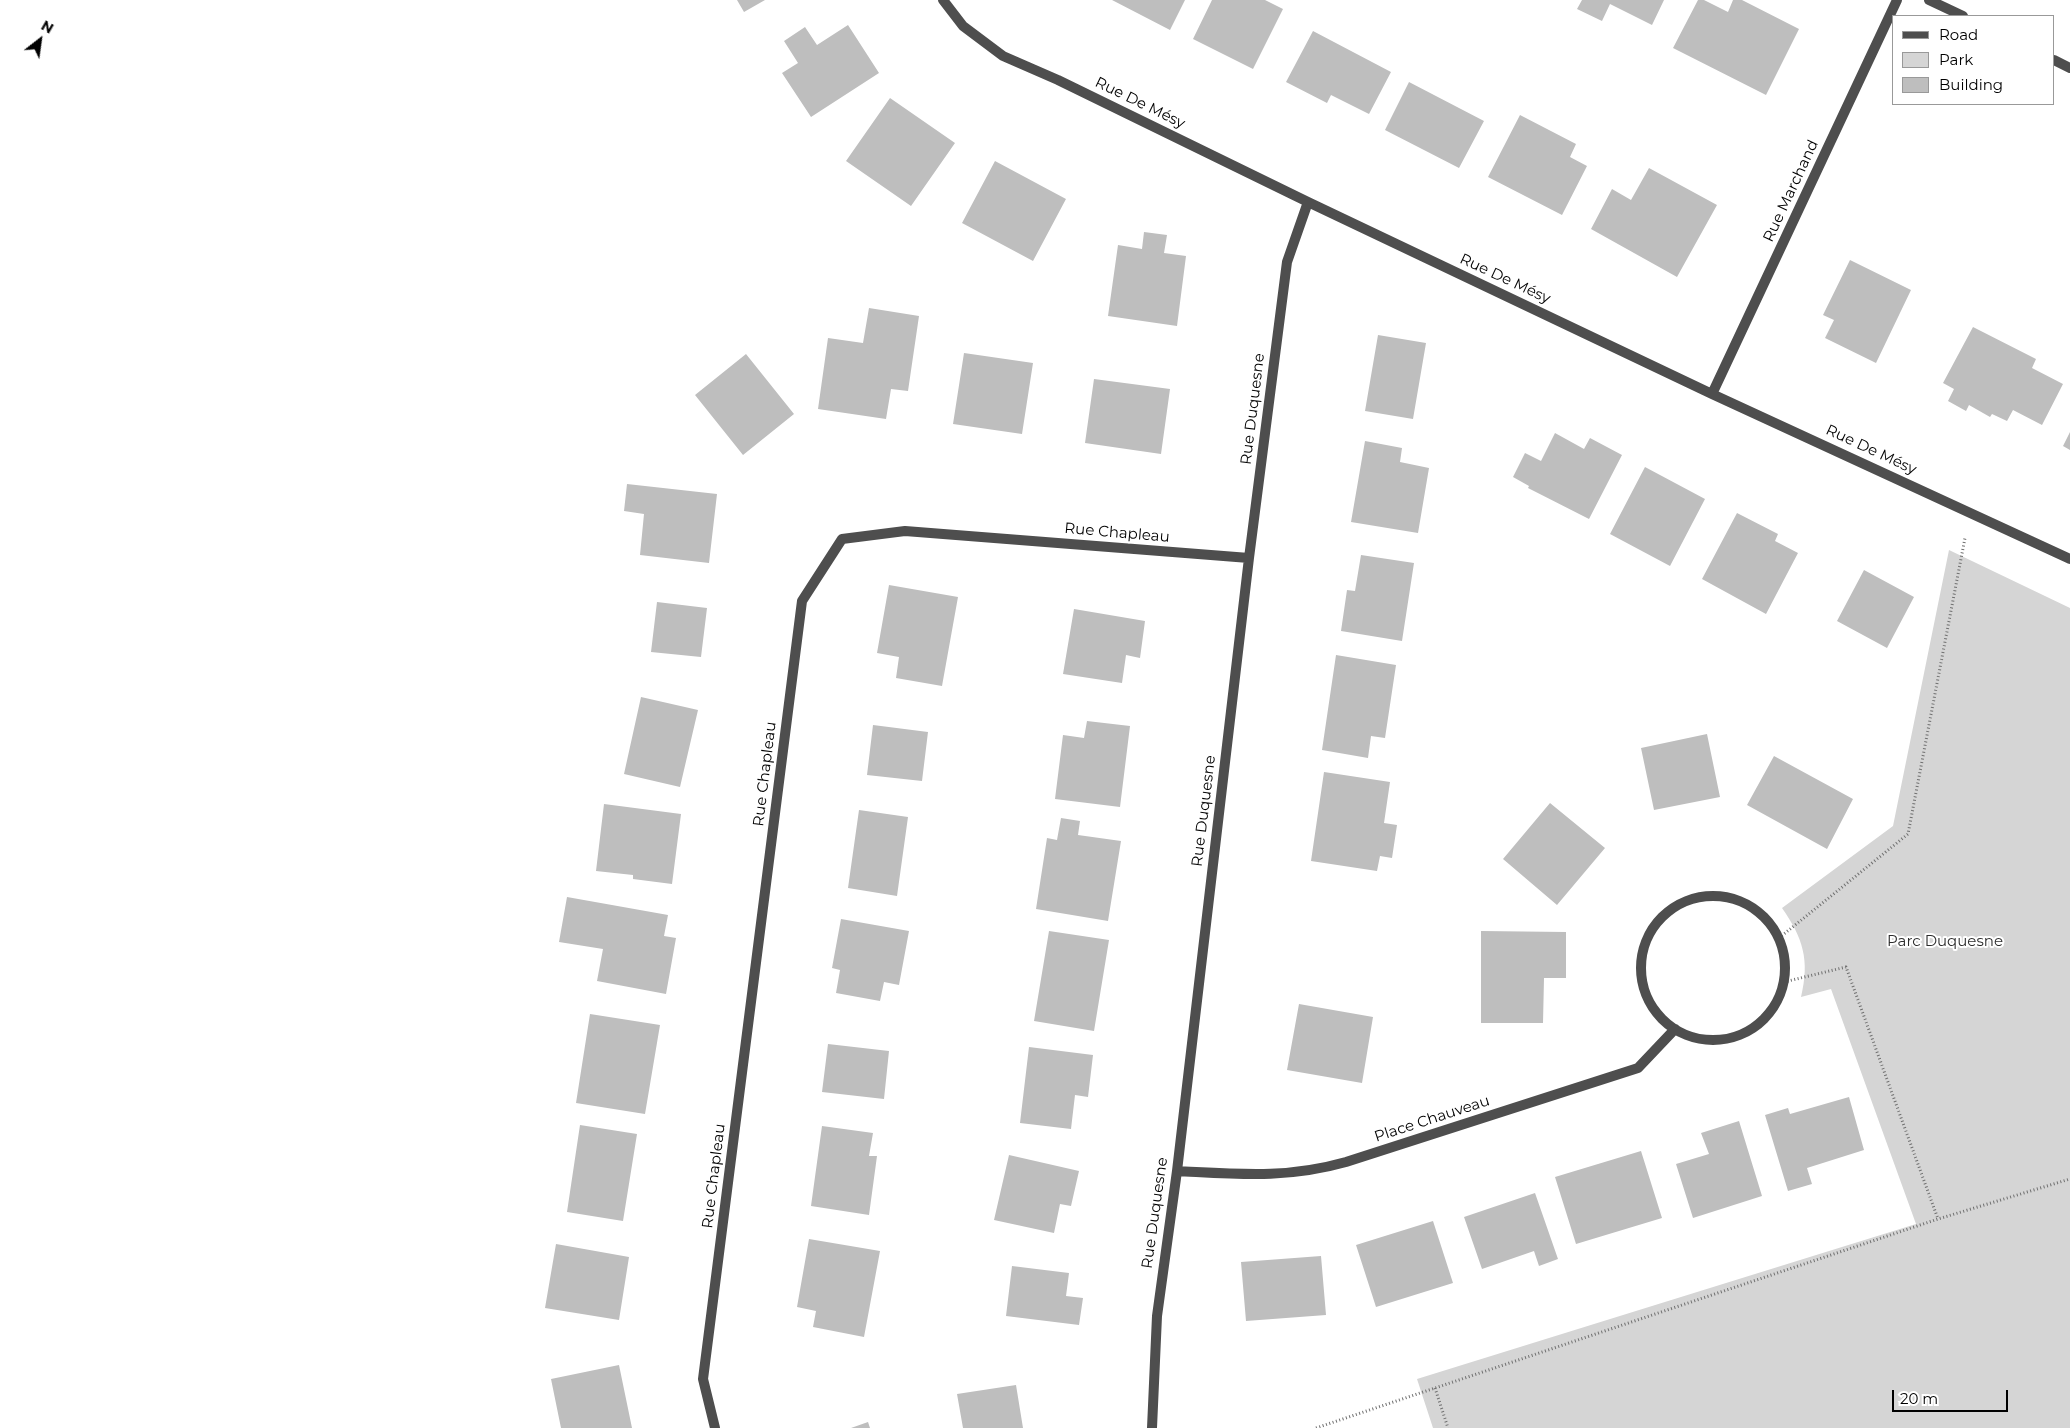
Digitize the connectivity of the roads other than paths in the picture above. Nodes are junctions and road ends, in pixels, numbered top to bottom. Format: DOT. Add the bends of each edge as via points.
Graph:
graph roads {
  1 [pos="944,0"];
  2 [pos="1897,0"];
  3 [pos="1929,0"];
  4 [pos="1961,15"];
  5 [pos="2055,60"];
  6 [pos="2070,68"];
  7 [pos="1308,202"];
  8 [pos="1712,394"];
  9 [pos="1249,558"];
  10 [pos="2070,559"];
  11 [pos="1675,1029"];
  12 [pos="1176,1171"];
  13 [pos="715,1428"];
  14 [pos="1152,1428"];
  1 -- 7 [label="street, Rue De Mésy" via="963,26 1004,56"];
  2 -- 8 [label="street, Rue Marchand"];
  3 -- 4 [label="street"];
  5 -- 6 [label="street"];
  7 -- 8 [label="street, Rue De Mésy"];
  7 -- 9 [label="street, Rue Duquesne" via="1287,262"];
  8 -- 10 [label="street, Rue De Mésy"];
  9 -- 12 [label="street, Rue Duquesne"];
  9 -- 13 [label="street, Rue Chapleau" via="905,531 842,539 802,601 703,1380"];
  11 -- 11 [label="street" via="1696,1038 1719,1040 1742,1034 1762,1022 1776,1004 1784,982 1785,958 1779,938 1767,919 1747,904 1724,896 1700,897 1677,905 1658,922 1646,943 1641,967 1645,991 1657,1013"];
  11 -- 12 [label="street, Place Chauveau" via="1638,1068 1323,1169 1274,1175"];
  12 -- 14 [label="street, Rue Duquesne" via="1157,1316"];
}
